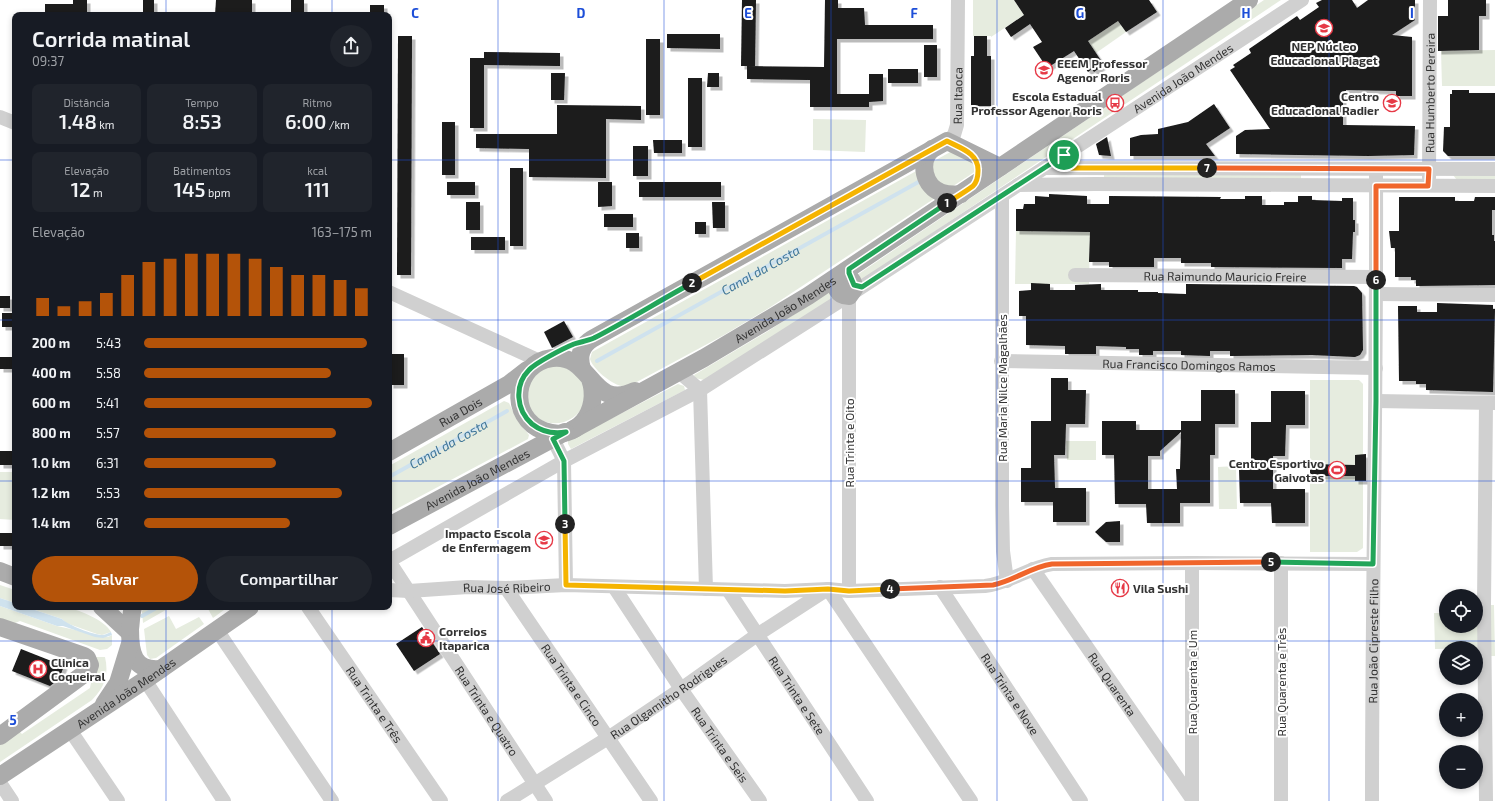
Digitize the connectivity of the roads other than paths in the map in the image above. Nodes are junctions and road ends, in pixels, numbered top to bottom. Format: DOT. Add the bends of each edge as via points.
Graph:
graph roads {
  1 [pos="958,0"];
  2 [pos="1249,0"];
  3 [pos="1302,0"];
  4 [pos="1430,0"];
  5 [pos="0,117"];
  6 [pos="12,122"];
  7 [pos="940,145"];
  8 [pos="969,152"];
  9 [pos="1066,161"];
  10 [pos="1000,168"];
  11 [pos="1095,168"];
  12 [pos="1376,169"];
  13 [pos="1429,169"];
  14 [pos="1495,169"];
  15 [pos="1090,184"];
  16 [pos="1017,185"];
  17 [pos="1376,186"];
  18 [pos="1428,186"];
  19 [pos="1495,186"];
  20 [pos="968,189"];
  21 [pos="1002,196"];
  22 [pos="1075,275"];
  23 [pos="1376,277"];
  24 [pos="844,285"];
  25 [pos="392,293"];
  26 [pos="1376,294"];
  27 [pos="1495,295"];
  28 [pos="592,339"];
  29 [pos="1001,361"];
  30 [pos="539,363"];
  31 [pos="1376,368"];
  32 [pos="679,372"];
  33 [pos="586,374"];
  34 [pos="660,383"];
  35 [pos="700,390"];
  36 [pos="1376,401"];
  37 [pos="1490,403"];
  38 [pos="564,433"];
  39 [pos="392,450"];
  40 [pos="564,461"];
  41 [pos="392,524"];
  42 [pos="392,559"];
  43 [pos="1192,562"];
  44 [pos="1281,562"];
  45 [pos="1373,564"];
  46 [pos="392,566"];
  47 [pos="1033,569"];
  48 [pos="0,571"];
  49 [pos="12,575"];
  50 [pos="1007,581"];
  51 [pos="566,585"];
  52 [pos="614,587"];
  53 [pos="940,587"];
  54 [pos="506,588"];
  55 [pos="706,589"];
  56 [pos="828,589"];
  57 [pos="392,590"];
  58 [pos="728,590"];
  59 [pos="409,591"];
  60 [pos="849,591"];
  61 [pos="107,610"];
  62 [pos="133,610"];
  63 [pos="246,610"];
  64 [pos="310,610"];
  65 [pos="0,627"];
  66 [pos="217,630"];
  67 [pos="757,634"];
  68 [pos="130,638"];
  69 [pos="161,669"];
  70 [pos="145,680"];
  71 [pos="681,689"];
  72 [pos="96,714"];
  73 [pos="70,730"];
  74 [pos="1,734"];
  75 [pos="608,738"];
  76 [pos="0,776"];
  77 [pos="0,783"];
  78 [pos="534,784"];
  79 [pos="1192,800"];
  80 [pos="12,801"];
  81 [pos="118,801"];
  82 [pos="224,801"];
  83 [pos="332,801"];
  84 [pos="441,801"];
  85 [pos="507,801"];
  86 [pos="546,801"];
  87 [pos="651,801"];
  88 [pos="760,801"];
  89 [pos="867,801"];
  90 [pos="971,801"];
  91 [pos="1081,801"];
  92 [pos="1281,801"];
  93 [pos="1372,801"];
  94 [pos="1486,801"];
  1 -- 7 [label="street, Rua Itaoca" via="957,125 954,135"];
  2 -- 10 [label="main road, Avenida João Mendes"];
  3 -- 9 [label="street, Avenida João Mendes"];
  4 -- 13 [label="street, Rua Humberto Pereira"];
  5 -- 6 [label="street"];
  7 -- 8 [label="main road"];
  7 -- 20 [label="main road" via="926,158 924,166 928,181 935,190 950,195"];
  7 -- 28 [label="main road, Rua Itaoca"];
  8 -- 10 [label="main road"];
  8 -- 20 [label="main road" via="978,168 978,177"];
  9 -- 11 [label="street"];
  9 -- 15 [label="street" via="1074,178"];
  9 -- 16 [label="street, Avenida João Mendes" via="1044,168"];
  10 -- 20 [label="main road, Avenida João Mendes"];
  11 -- 12 [label="street"];
  11 -- 15 [label="street"];
  12 -- 13 [label="street"];
  12 -- 17 [label="street, Rua João Cipreste Filho"];
  13 -- 14 [label="street"];
  13 -- 18 [label="street, Rua Humberto Pereira"];
  15 -- 16 [label="street"];
  15 -- 17 [label="street"];
  16 -- 21 [label="street, Avenida João Mendes"];
  17 -- 18 [label="street"];
  17 -- 23 [label="street, Rua João Cipreste Filho"];
  18 -- 19 [label="street"];
  20 -- 24 [label="main road, Avenida João Mendes"];
  21 -- 24 [label="street, Avenida João Mendes"];
  21 -- 29 [label="street, Rua Maria Nilce Magalhães"];
  22 -- 23 [label="street, Rua Raimundo Mauricio Freire"];
  23 -- 26 [label="street, Rua João Cipreste Filho"];
  24 -- 32 [label="main road, Avenida João Mendes" via="760,325"];
  24 -- 35 [label="street, Avenida João Mendes"];
  24 -- 60 [label="street, Rua Trinta e Oito"];
  25 -- 30 [label="street"];
  26 -- 27 [label="street"];
  26 -- 31 [label="street, Rua João Cipreste Filho"];
  28 -- 30 [label="main road, Rua Dois" via="573,344"];
  28 -- 33 [label="main road" via="584,345 580,359"];
  29 -- 31 [label="street, Rua Francisco Domingos Ramos"];
  29 -- 50 [label="street, Rua Maria Nilce Magalhães" via="1003,551"];
  30 -- 33 [label="main road" via="559,358 566,359"];
  30 -- 38 [label="main road" via="522,379 520,404 524,415 532,424 542,430"];
  30 -- 39 [label="main road, Rua Dois" via="509,384"];
  31 -- 36 [label="street, Rua João Cipreste Filho"];
  32 -- 34 [label="main road, Avenida João Mendes"];
  32 -- 35 [label="street"];
  33 -- 34 [label="main road" via="599,389 617,395"];
  33 -- 38 [label="main road" via="594,392 592,405 583,422"];
  34 -- 38 [label="main road, Avenida João Mendes"];
  35 -- 40 [label="street, Avenida João Mendes"];
  35 -- 55 [label="street"];
  36 -- 37 [label="street"];
  36 -- 45 [label="street, Rua João Cipreste Filho"];
  37 -- 94 [label="street" via="1484,594"];
  38 -- 40 [label="street"];
  38 -- 41 [label="main road, Avenida João Mendes"];
  40 -- 42 [label="street, Avenida João Mendes"];
  40 -- 51 [label="street"];
  43 -- 44 [label="street"];
  43 -- 47 [label="street, Rua José Ribeiro" via="1052,564"];
  43 -- 79 [label="street, Rua Quarenta e Um"];
  44 -- 45 [label="street"];
  44 -- 92 [label="street, Rua Quarenta e Três"];
  45 -- 93 [label="street, Rua João Cipreste Filho"];
  46 -- 59 [label="street, Rua Trinta e Quatro"];
  47 -- 50 [label="street, Rua José Ribeiro"];
  47 -- 79 [label="street, Rua Quarenta"];
  48 -- 49 [label="main road"];
  50 -- 53 [label="street, Rua José Ribeiro" via="985,586"];
  51 -- 52 [label="street, Rua José Ribeiro"];
  51 -- 54 [label="street, Rua José Ribeiro"];
  52 -- 55 [label="street, Rua José Ribeiro"];
  52 -- 71 [label="street, Rua Trinta e Seis"];
  53 -- 60 [label="street, Rua José Ribeiro"];
  53 -- 91 [label="street, Rua Trinta e Nove"];
  54 -- 59 [label="street, Rua José Ribeiro" via="468,587"];
  54 -- 75 [label="street, Rua Trinta e Cinco"];
  55 -- 58 [label="street, Rua José Ribeiro"];
  56 -- 58 [label="street, Rua José Ribeiro"];
  56 -- 60 [label="street, Rua José Ribeiro"];
  56 -- 67 [label="street, Rua Olgamitho Rodrigues"];
  56 -- 90 [label="street"];
  57 -- 59 [label="street, Rua José Ribeiro"];
  58 -- 67 [label="street, Rua Trinta e Sete"];
  59 -- 78 [label="street, Rua Trinta e Quatro"];
  61 -- 68 [label="main road"];
  62 -- 68 [label="main road"];
  63 -- 66 [label="main road, Avenida João Mendes"];
  64 -- 84 [label="street, Rua Trinta e Três"];
  65 -- 74 [label="main road" via="84,656 90,665 88,671"];
  66 -- 69 [label="main road, Avenida João Mendes"];
  66 -- 83 [label="street"];
  67 -- 71 [label="street, Rua Olgamitho Rodrigues"];
  67 -- 89 [label="street, Rua Trinta e Sete"];
  68 -- 69 [label="main road" via="131,650 138,662 149,669"];
  68 -- 72 [label="main road" via="118,683"];
  69 -- 70 [label="main road, Avenida João Mendes"];
  70 -- 72 [label="main road, Avenida João Mendes"];
  70 -- 82 [label="street"];
  71 -- 75 [label="street, Rua Olgamitho Rodrigues"];
  71 -- 88 [label="street, Rua Trinta e Seis"];
  72 -- 73 [label="main road, Avenida João Mendes"];
  73 -- 76 [label="main road, Avenida João Mendes"];
  73 -- 81 [label="street"];
  75 -- 78 [label="street, Rua Olgamitho Rodrigues"];
  75 -- 87 [label="street, Rua Trinta e Cinco"];
  77 -- 80 [label="street"];
  78 -- 85 [label="street, Rua Olgamitho Rodrigues"];
  78 -- 86 [label="street, Rua Trinta e Quatro"];
}
